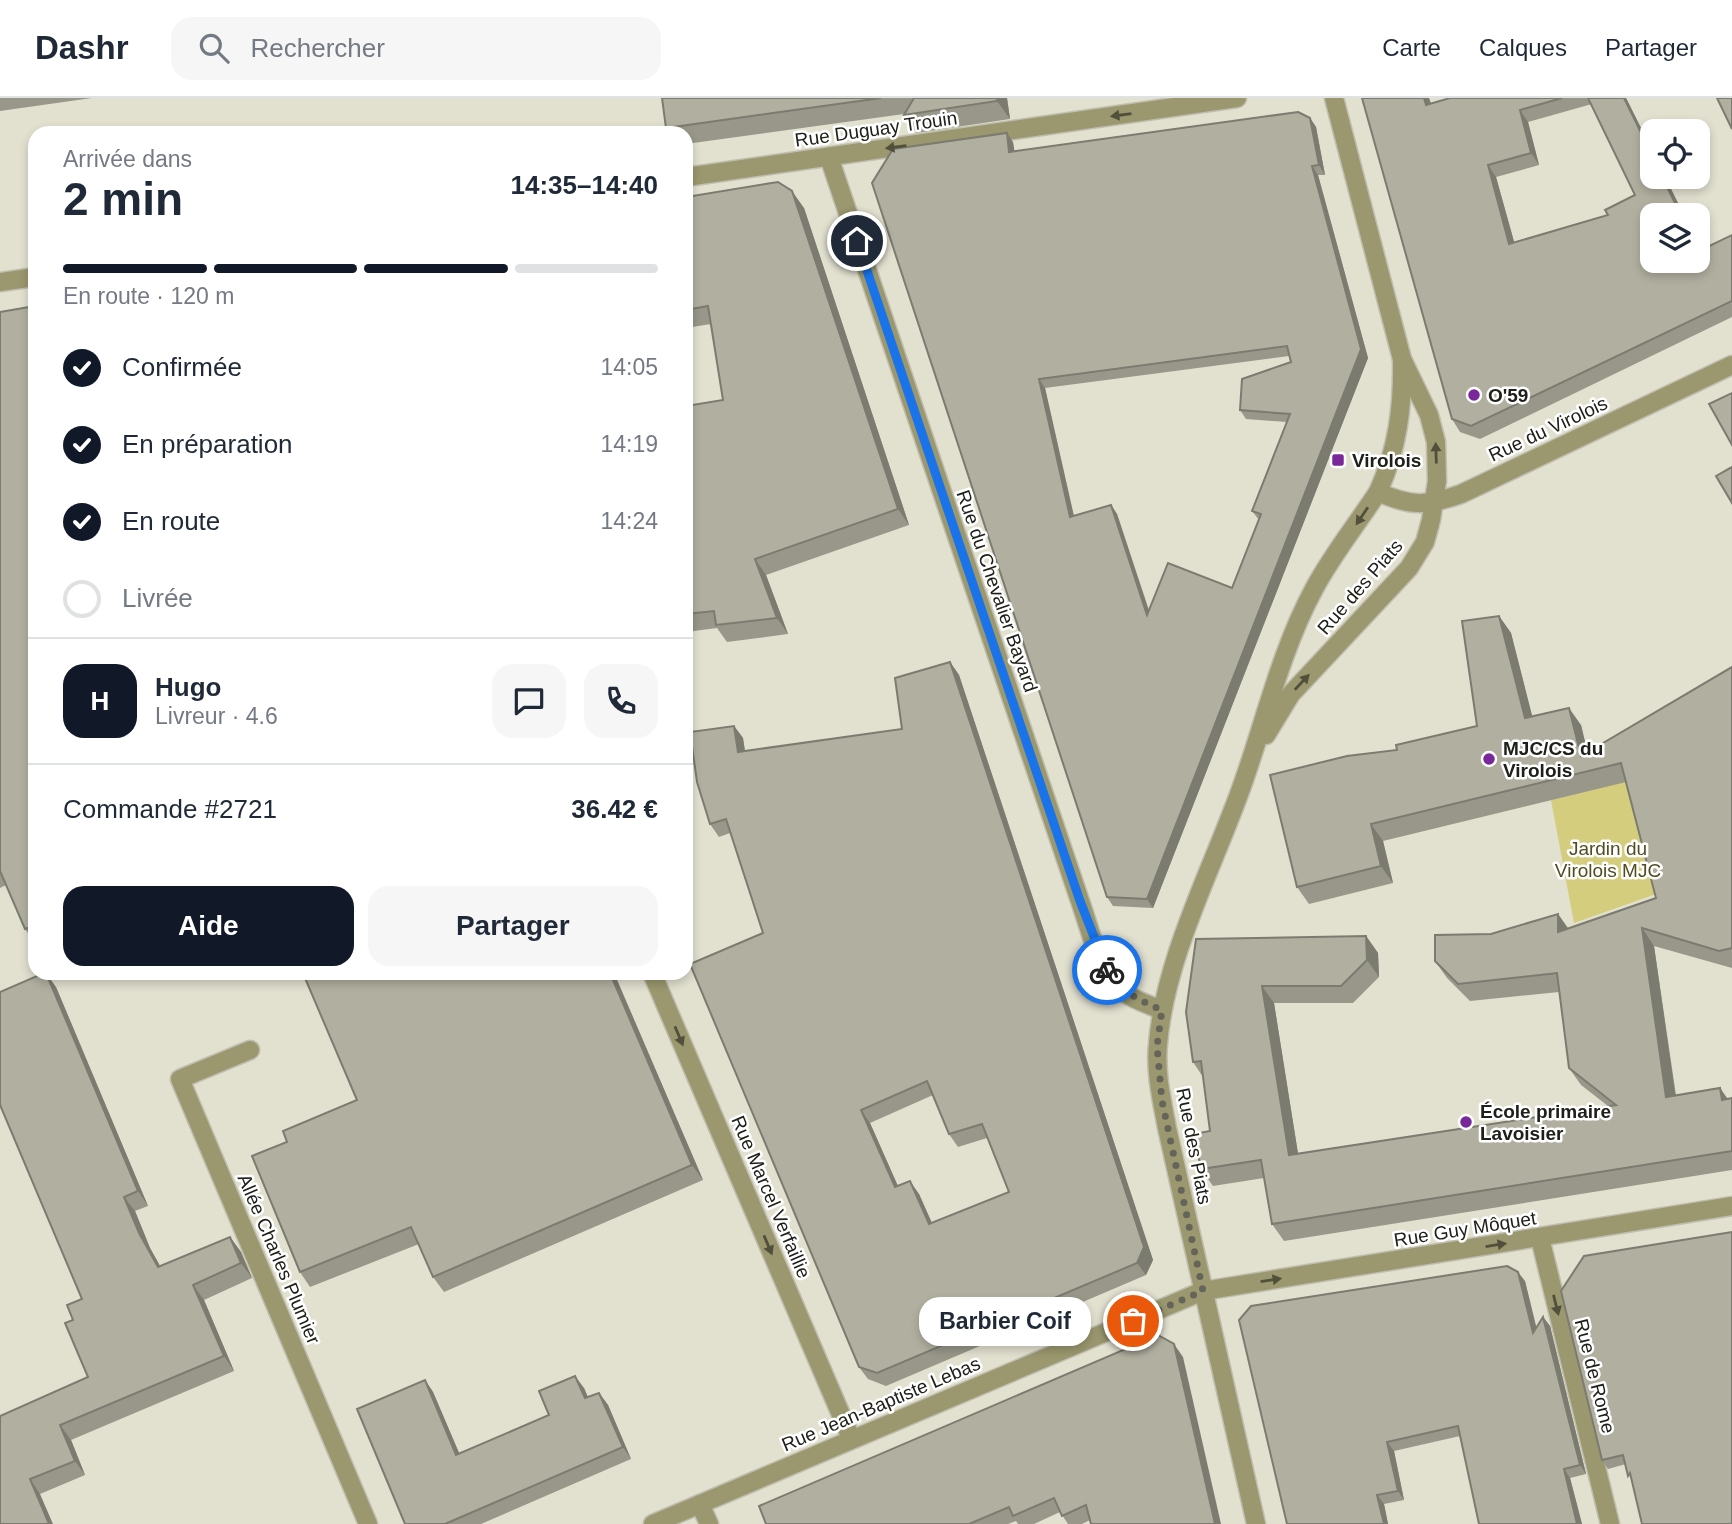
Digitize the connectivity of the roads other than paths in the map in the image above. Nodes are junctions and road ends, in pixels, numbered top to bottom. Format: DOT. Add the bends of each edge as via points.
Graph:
graph roads {
  1 [pos="1237,98"];
  2 [pos="1334,98"];
  3 [pos="830,157"];
  4 [pos="693,176"];
  5 [pos="28,278"];
  6 [pos="0,282"];
  7 [pos="1402,359"];
  8 [pos="1732,365"];
  9 [pos="1378,492"];
  10 [pos="1435,503"];
  11 [pos="1244,782"];
  12 [pos="655,980"];
  13 [pos="1162,1010"];
  14 [pos="250,1050"];
  15 [pos="1732,1206"];
  16 [pos="1540,1238"];
  17 [pos="1203,1291"];
  18 [pos="851,1438"];
  19 [pos="700,1504"];
  20 [pos="368,1524"];
  21 [pos="653,1524"];
  22 [pos="709,1524"];
  23 [pos="1256,1524"];
  24 [pos="1609,1524"];
  1 -- 3 [label="street, Rue Duguay Trouin, one-way"];
  2 -- 7 [label="street, Rue des Piats"];
  3 -- 4 [label="street, Rue Duguay Trouin"];
  3 -- 13 [label="street, Rue du Chevalier Bayard" via="1103,965 1119,987"];
  5 -- 6 [label="street"];
  7 -- 9 [label="street, Rue des Piats" via="1401,421"];
  10 -- 7 [label="street, Rue des Piats, one-way" via="1436,442 1429,415"];
  8 -- 10 [label="street, Rue du Virolois"];
  9 -- 10 [label="street, Rue du Virolois" via="1413,504"];
  9 -- 11 [label="street, Rue des Piats, one-way" via="1326,568 1298,622 1273,685"];
  11 -- 10 [label="street, Rue des Piats, one-way" via="1291,694 1409,568 1425,542"];
  11 -- 13 [label="street, Rue des Piats"];
  12 -- 18 [label="street, Rue Marcel Verfaillie, one-way"];
  13 -- 17 [label="street, Rue des Piats" via="1157,1046 1162,1101"];
  14 -- 20 [label="street, Allée Charles Plumier" via="180,1079"];
  15 -- 16 [label="street, Rue Guy Môquet"];
  17 -- 16 [label="street, Rue Guy Môquet, one-way"];
  16 -- 24 [label="street, Rue de Rome, one-way"];
  17 -- 18 [label="street, Rue Jean-Baptiste Lebas"];
  17 -- 23 [label="street, Rue des Piats"];
  18 -- 19 [label="street, Rue Jean-Baptiste Lebas"];
  19 -- 21 [label="street, Rue Jean-Baptiste Lebas"];
  19 -- 22 [label="street"];
}
